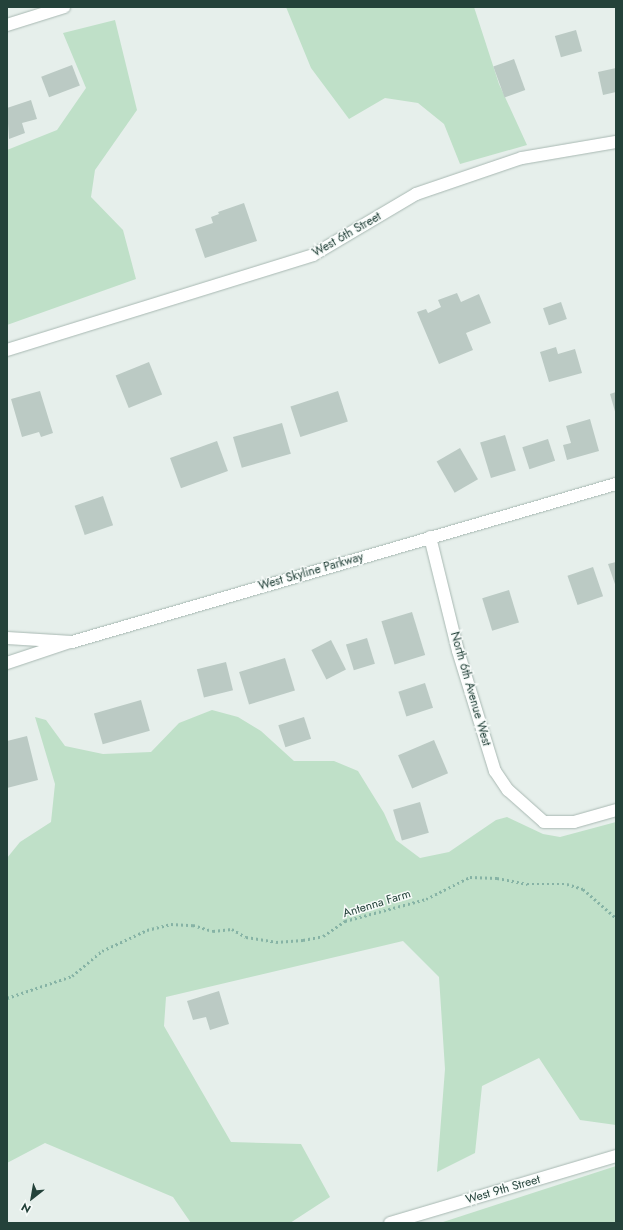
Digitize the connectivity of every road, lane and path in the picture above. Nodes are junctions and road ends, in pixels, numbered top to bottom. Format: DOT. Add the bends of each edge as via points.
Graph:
graph roads {
  1 [pos="64,7"];
  2 [pos="7,25"];
  3 [pos="616,142"];
  4 [pos="7,350"];
  5 [pos="616,484"];
  6 [pos="430,537"];
  7 [pos="7,638"];
  8 [pos="72,642"];
  9 [pos="7,663"];
  10 [pos="616,810"];
  11 [pos="616,918"];
  12 [pos="7,998"];
  13 [pos="616,1156"];
  14 [pos="390,1223"];
  1 -- 2 [label="street"];
  3 -- 4 [label="street, West 6th Street" via="522,158 416,194 313,255"];
  5 -- 6 [label="street, West Skyline Parkway"];
  6 -- 8 [label="street, West Skyline Parkway"];
  6 -- 10 [label="street, North 6th Avenue West" via="458,651 495,771 508,790 544,822 574,822"];
  7 -- 8 [label="street"];
  8 -- 9 [label="street, West Skyline Parkway"];
  11 -- 12 [label="path, Antenna Farm" via="584,889 567,884 527,884 497,878 470,877 426,899 345,921 323,936 303,940 276,942 246,937 232,929 213,931 193,925 171,924 147,930 102,951 72,976"];
  13 -- 14 [label="street, West 9th Street"];
}
